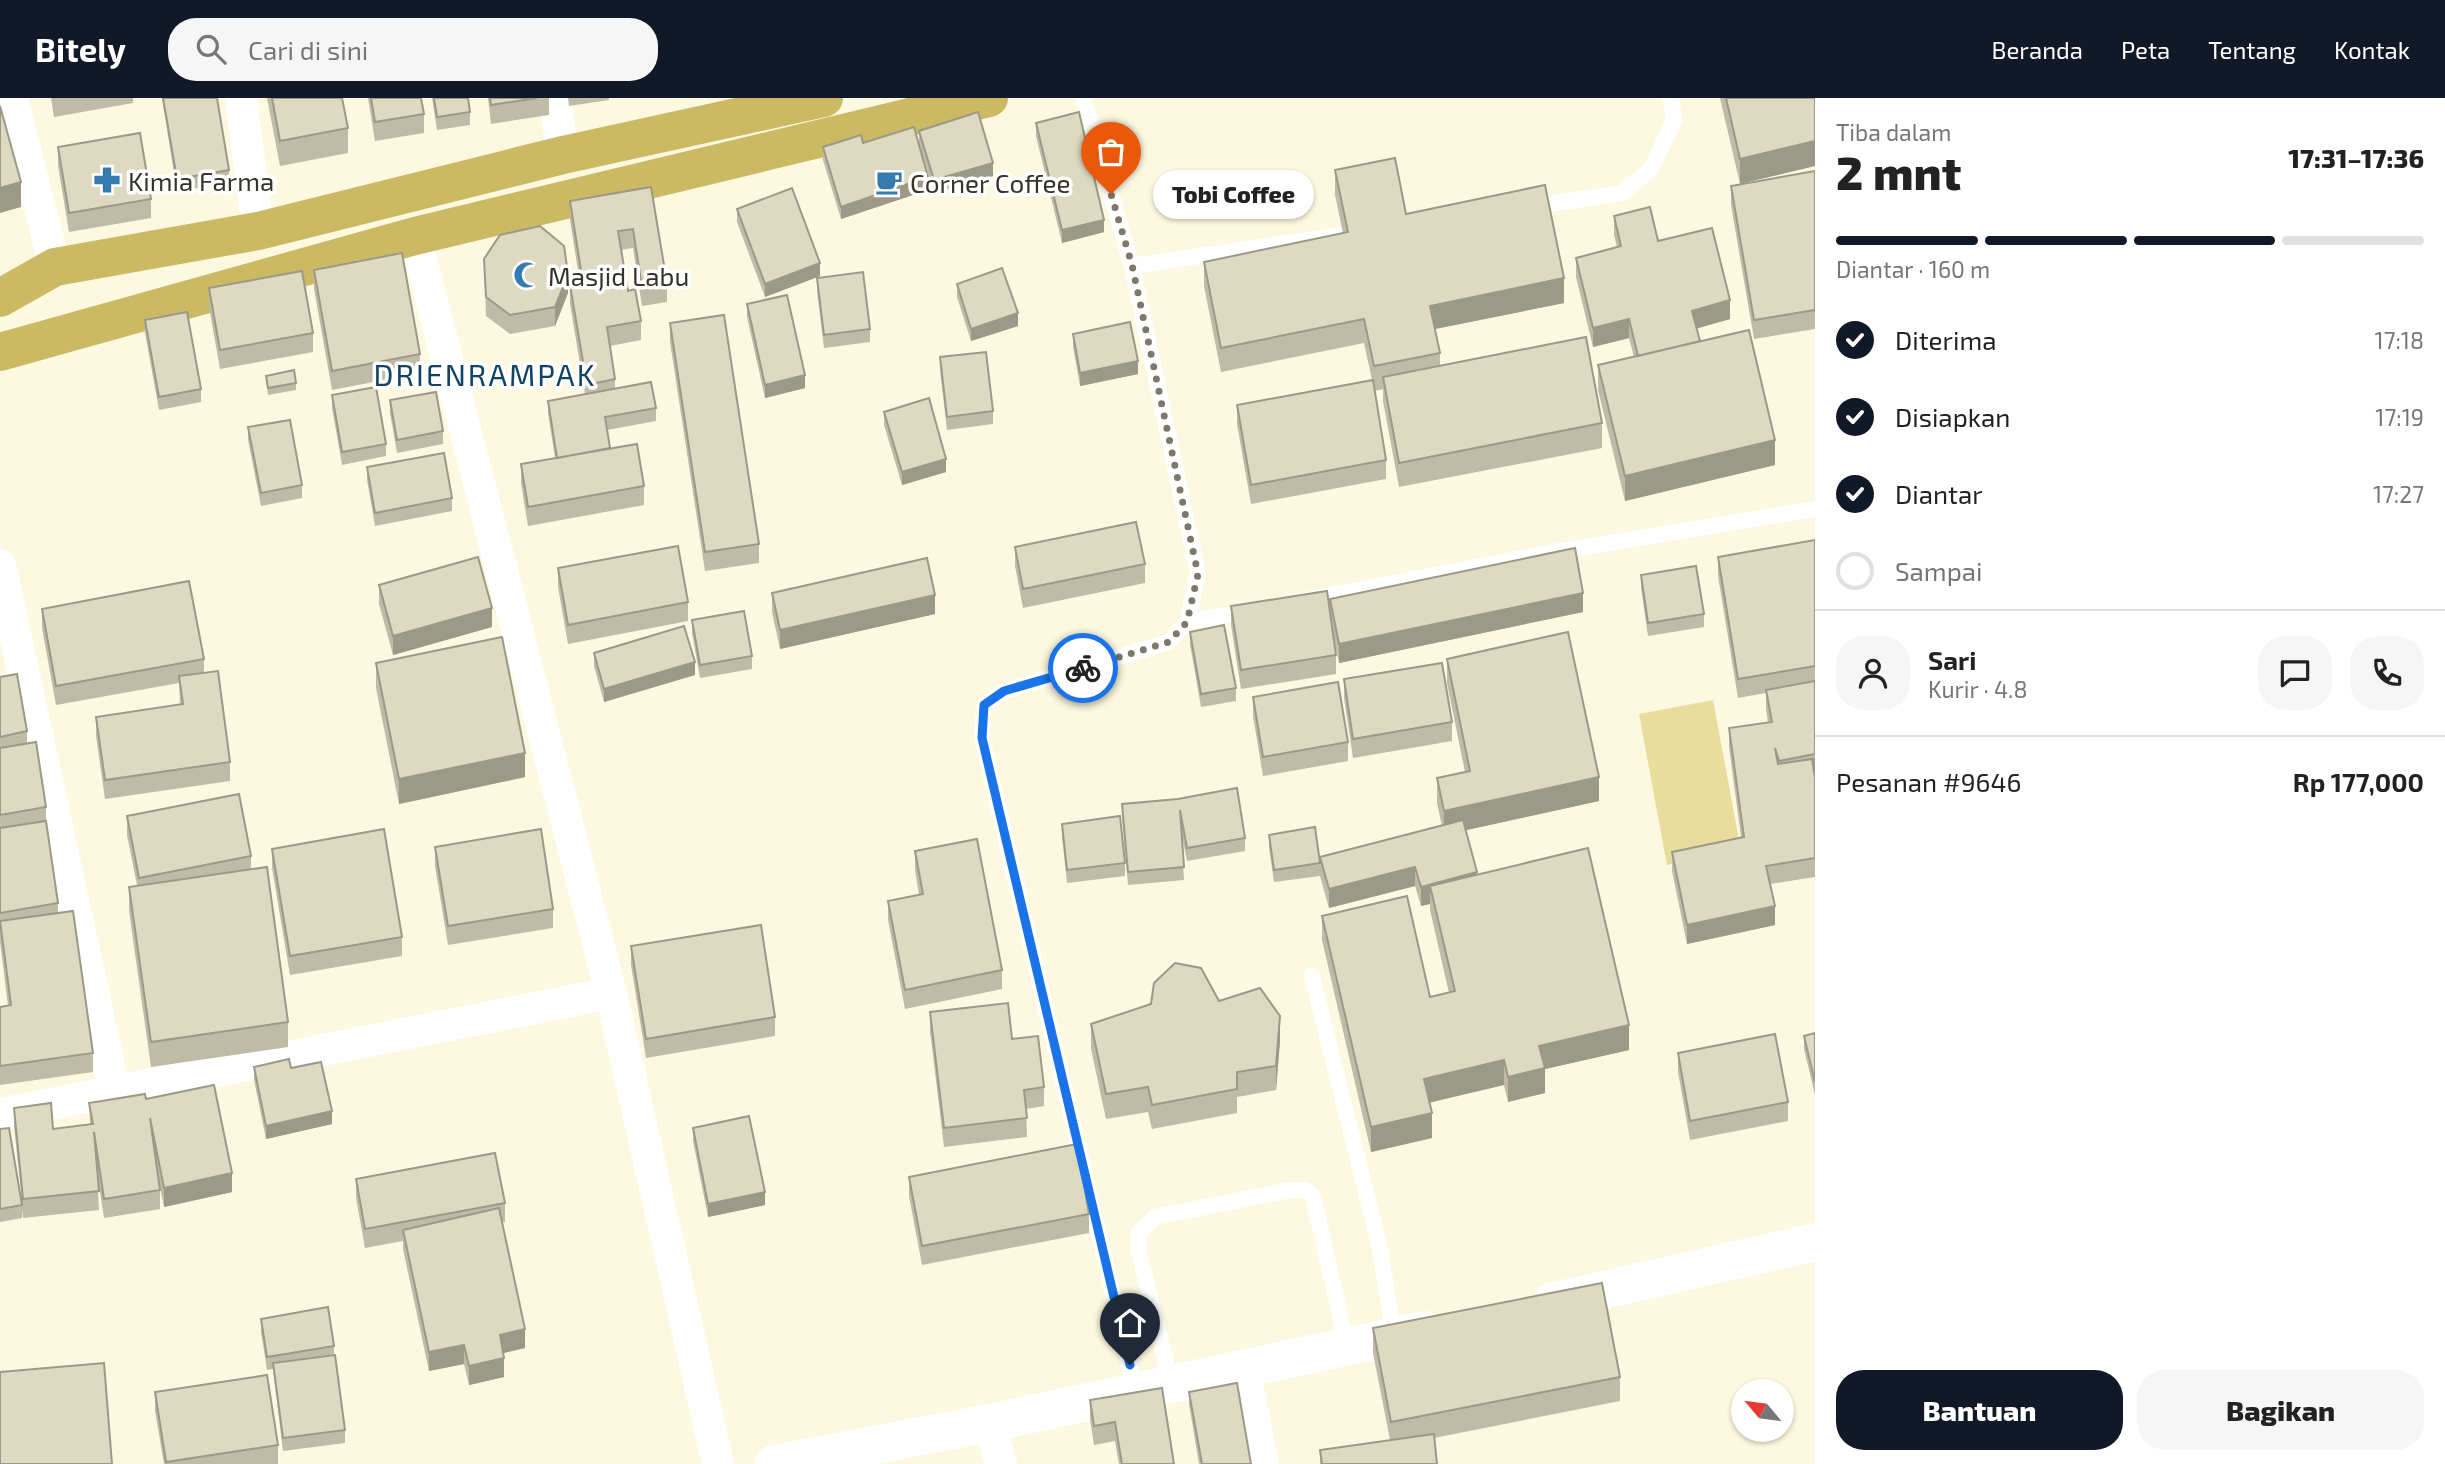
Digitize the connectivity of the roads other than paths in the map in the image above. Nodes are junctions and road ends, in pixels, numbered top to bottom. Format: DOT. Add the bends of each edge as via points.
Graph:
graph roads {
  1 [pos="12,98"];
  2 [pos="241,98"];
  3 [pos="555,98"];
  4 [pos="824,98"];
  5 [pos="989,98"];
  6 [pos="1083,98"];
  7 [pos="1671,98"];
  8 [pos="768,104"];
  9 [pos="563,155"];
  10 [pos="1513,209"];
  11 [pos="258,231"];
  12 [pos="1363,232"];
  13 [pos="415,236"];
  14 [pos="1132,265"];
  15 [pos="55,267"];
  16 [pos="0,298"];
  17 [pos="0,352"];
  18 [pos="1815,509"];
  19 [pos="0,565"];
  20 [pos="1292,603"];
  21 [pos="1266,608"];
  22 [pos="1187,622"];
  23 [pos="13,677"];
  24 [pos="1312,976"];
  25 [pos="611,993"];
  26 [pos="116,1093"];
  27 [pos="0,1114"];
  28 [pos="1815,1242"];
  29 [pos="1516,1310"];
  30 [pos="1462,1322"];
  31 [pos="1394,1337"];
  32 [pos="1348,1347"];
  33 [pos="1244,1368"];
  34 [pos="1154,1388"];
  35 [pos="990,1423"];
  36 [pos="718,1464"];
  37 [pos="774,1464"];
  38 [pos="1001,1464"];
  39 [pos="1263,1464"];
  1 -- 15 [label="street"];
  2 -- 11 [label="street"];
  3 -- 9 [label="street"];
  4 -- 8 [label="highway"];
  5 -- 13 [label="highway"];
  6 -- 14 [label="lane"];
  7 -- 10 [label="lane" via="1674,120 1651,169 1622,194"];
  8 -- 9 [label="highway"];
  9 -- 11 [label="highway"];
  11 -- 15 [label="highway"];
  12 -- 14 [label="lane"];
  13 -- 17 [label="highway"];
  13 -- 25 [label="street"];
  14 -- 22 [label="lane" via="1198,574"];
  15 -- 16 [label="highway"];
  18 -- 20 [label="lane" via="1553,552"];
  19 -- 23 [label="street"];
  21 -- 22 [label="lane"];
  22 -- 34 [label="lane" via="1169,642 1004,691 984,705 982,738"];
  23 -- 26 [label="street"];
  24 -- 31 [label="lane" via="1380,1250"];
  25 -- 26 [label="street"];
  25 -- 36 [label="street"];
  26 -- 27 [label="street"];
  28 -- 29 [label="street"];
  30 -- 31 [label="street"];
  31 -- 32 [label="street"];
  32 -- 33 [label="street"];
  32 -- 34 [label="lane" via="1313,1196 1306,1190 1290,1189 1155,1217 1139,1233"];
  33 -- 34 [label="street"];
  33 -- 39 [label="street"];
  34 -- 35 [label="street"];
  35 -- 37 [label="street"];
  35 -- 38 [label="street"];
}
